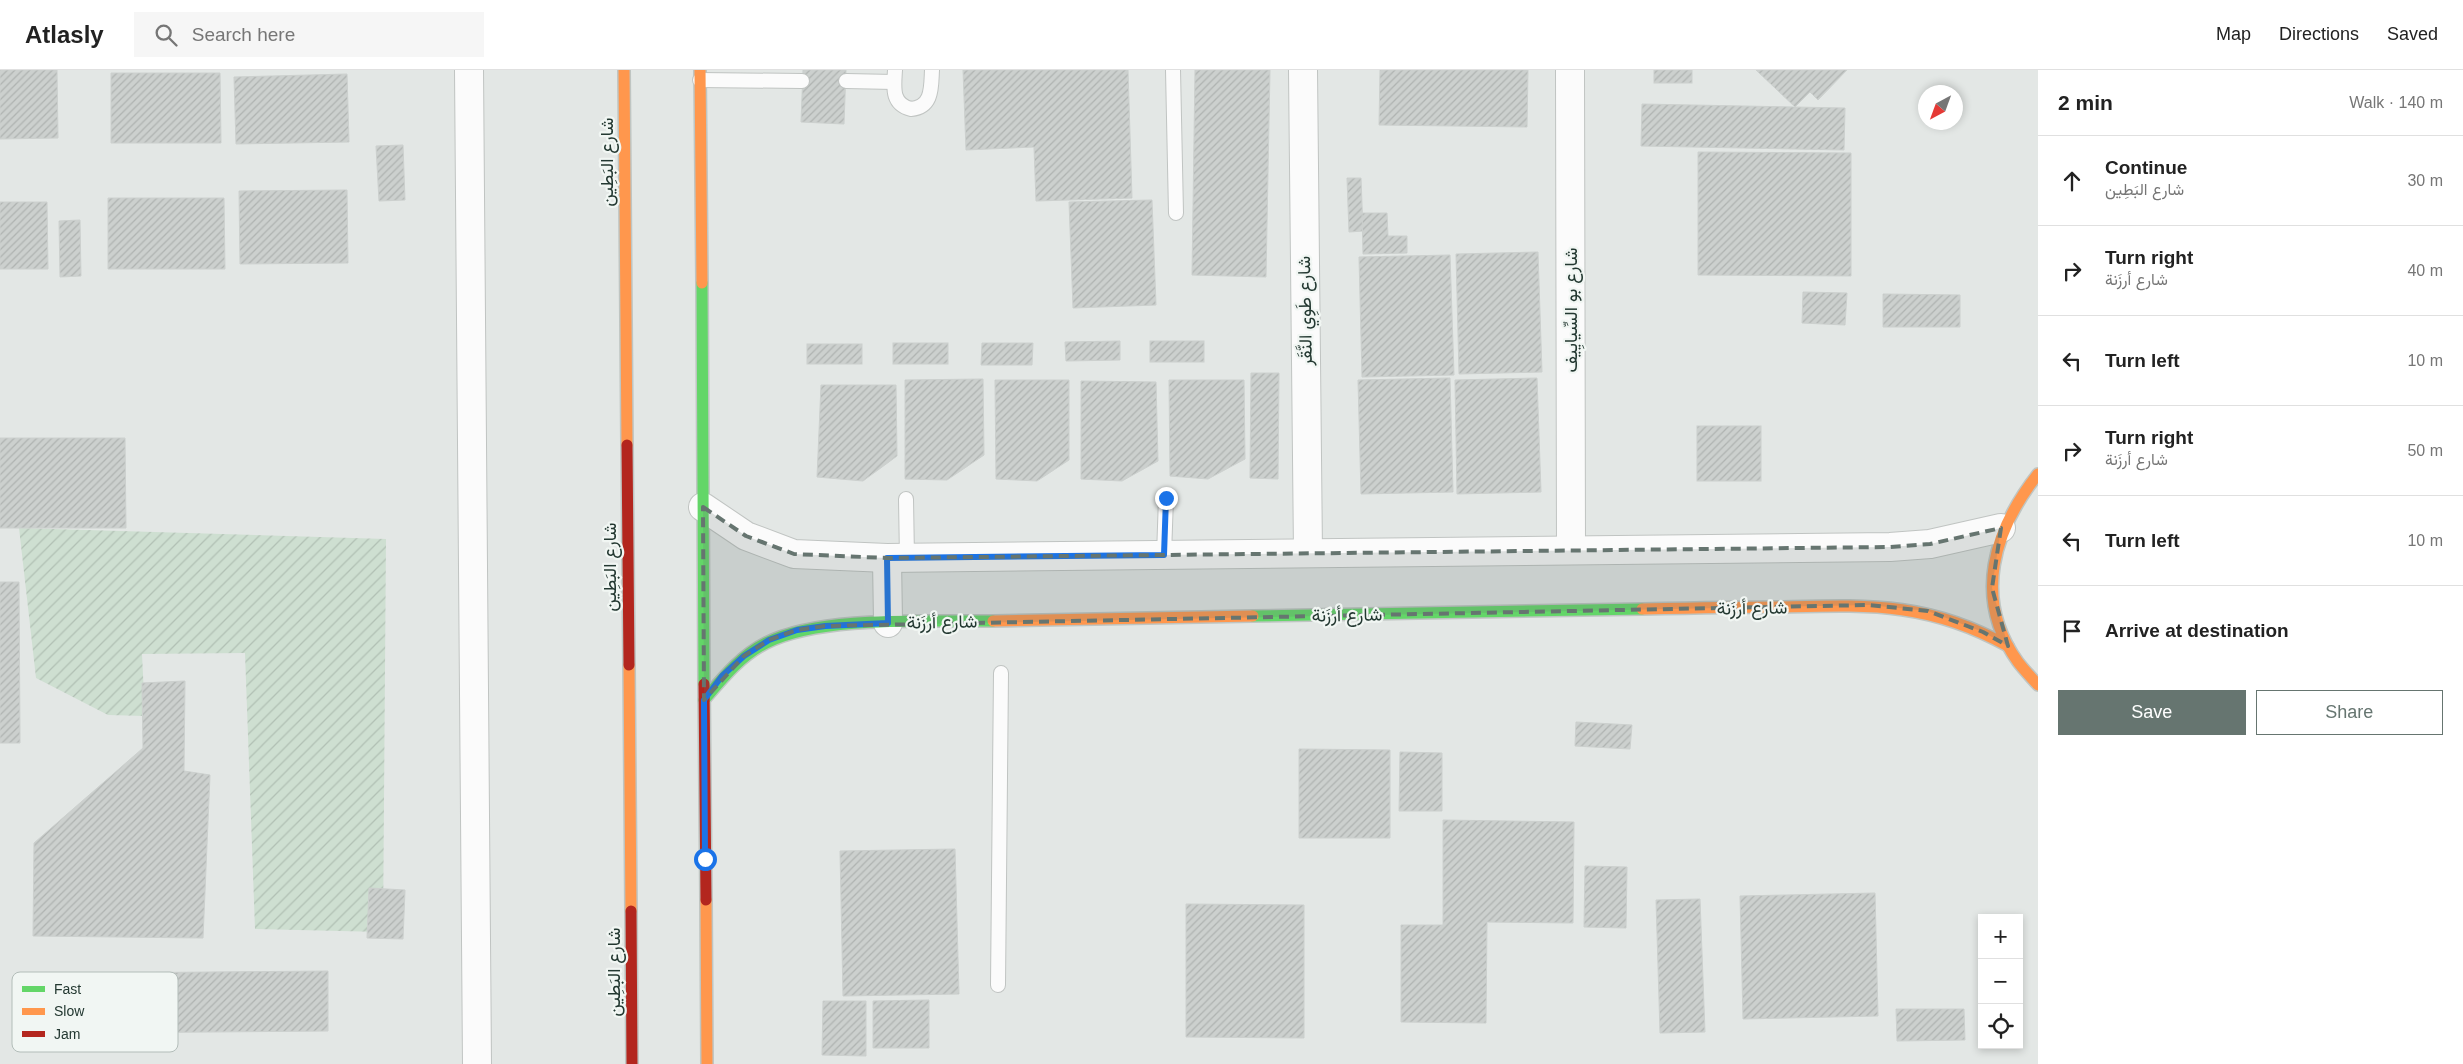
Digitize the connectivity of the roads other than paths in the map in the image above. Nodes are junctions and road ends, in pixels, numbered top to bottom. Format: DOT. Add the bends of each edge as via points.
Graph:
graph roads {
  1 [pos="469,70"];
  2 [pos="624,70"];
  3 [pos="932,70"];
  4 [pos="1173,70"];
  5 [pos="1303,70"];
  6 [pos="1570,70"];
  7 [pos="700,75"];
  8 [pos="895,76"];
  9 [pos="846,81"];
  10 [pos="802,82"];
  11 [pos="1176,212"];
  12 [pos="2038,474"];
  13 [pos="1166,498"];
  14 [pos="906,499"];
  15 [pos="703,507"];
  16 [pos="2001,528"];
  17 [pos="1571,549"];
  18 [pos="1308,553"];
  19 [pos="1164,555"];
  20 [pos="897,558"];
  21 [pos="888,623"];
  22 [pos="2008,646"];
  23 [pos="1002,672"];
  24 [pos="2038,685"];
  25 [pos="704,700"];
  26 [pos="998,985"];
  27 [pos="476,1064"];
  28 [pos="632,1064"];
  29 [pos="707,1064"];
  1 -- 27 [label="street"];
  2 -- 28 [label="main road, شارع البَطِين"];
  3 -- 8 [label="lane" via="929,99 918,108 904,108 898,103"];
  4 -- 11 [label="lane"];
  5 -- 18 [label="street, شارع طَوِي النَّقَر"];
  6 -- 17 [label="street, شارع بو السِّيايِيف"];
  7 -- 10 [label="lane"];
  7 -- 15 [label="main road"];
  8 -- 9 [label="lane"];
  12 -- 16 [label="main road" via="2015,503"];
  13 -- 19 [label="lane"];
  14 -- 20 [label="lane"];
  15 -- 20 [label="street" via="746,536 794,554"];
  15 -- 25 [label="main road"];
  16 -- 17 [label="street" via="1930,544 1890,547"];
  16 -- 22 [label="main road" via="1992,588 1997,618"];
  17 -- 18 [label="street"];
  18 -- 19 [label="street"];
  19 -- 20 [label="street"];
  20 -- 21 [label="street"];
  21 -- 22 [label="main road, شارع أرزَنة" via="1869,605 1928,611 1983,632"];
  21 -- 25 [label="main road, شارع أرزَنة" via="797,630 769,640 722,676"];
  22 -- 24 [label="main road"];
  23 -- 26 [label="lane"];
  25 -- 29 [label="main road"];
}
